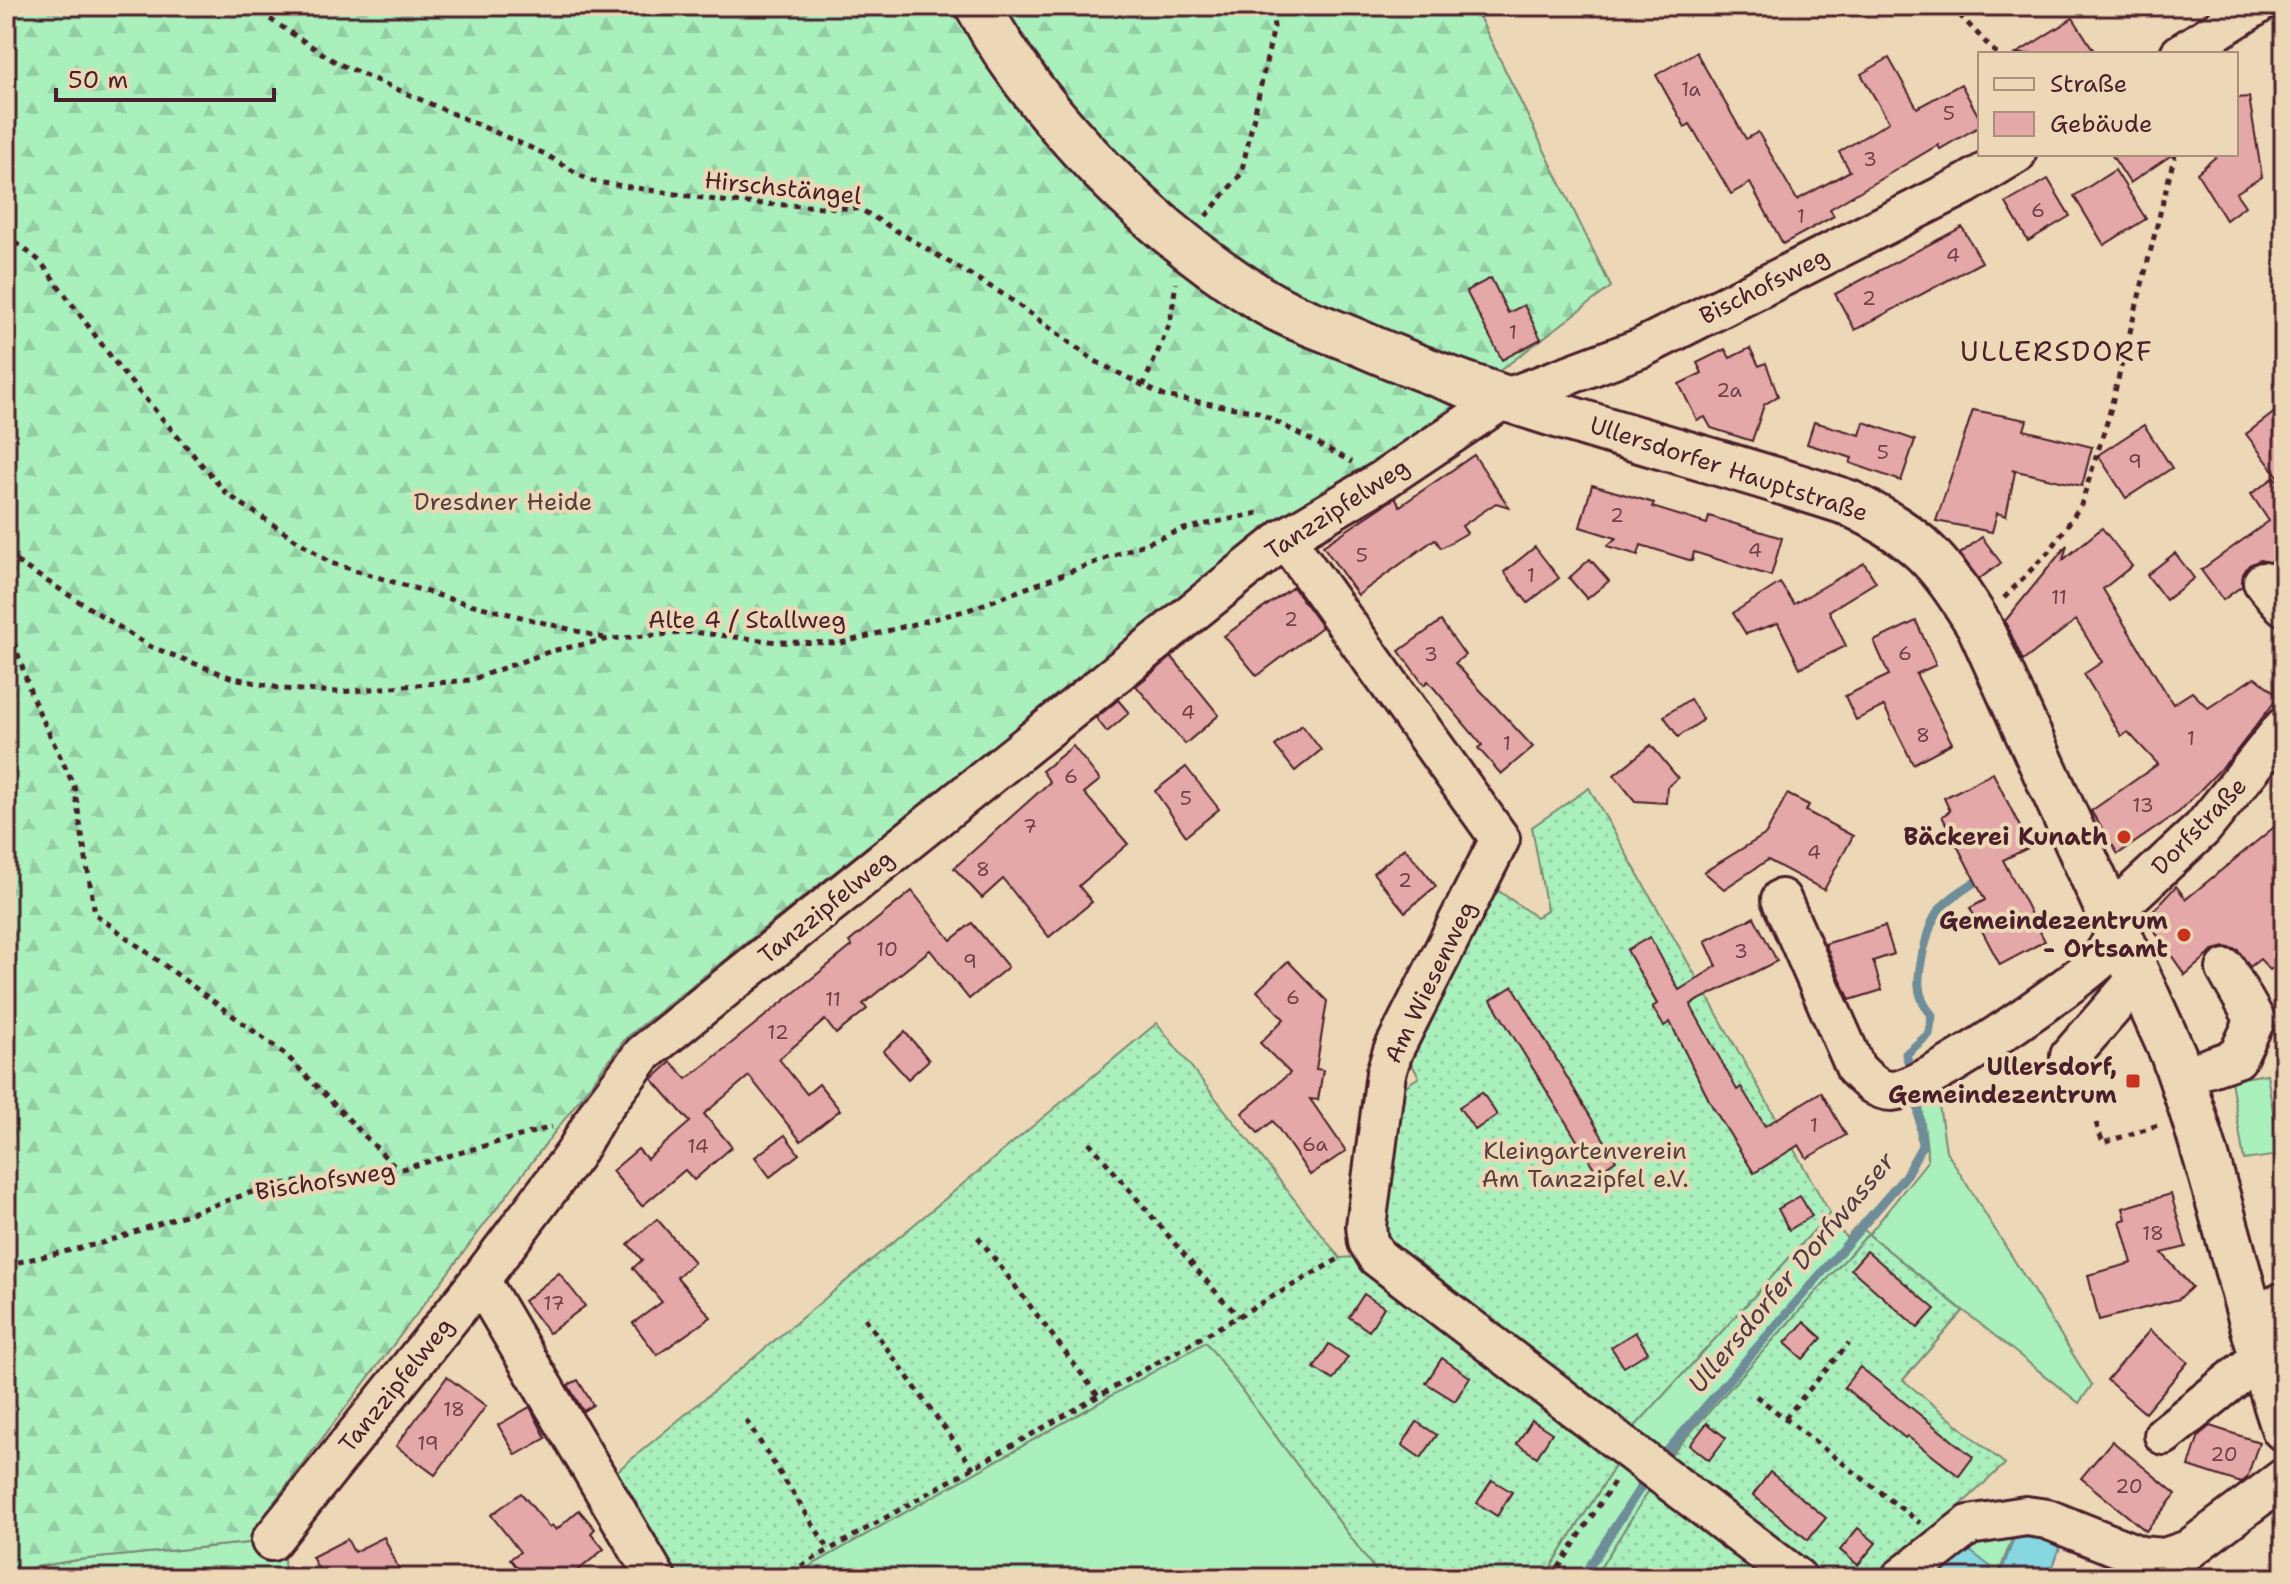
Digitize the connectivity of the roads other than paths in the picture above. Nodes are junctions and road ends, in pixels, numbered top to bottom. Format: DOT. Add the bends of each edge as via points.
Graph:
graph roads {
  1 [pos="978,6"];
  2 [pos="2256,6"];
  3 [pos="2183,52"];
  4 [pos="2013,156"];
  5 [pos="1504,399"];
  6 [pos="1300,530"];
  7 [pos="2284,727"];
  8 [pos="1781,899"];
  9 [pos="2113,923"];
  10 [pos="2226,969"];
  11 [pos="2139,977"];
  12 [pos="2070,1056"];
  13 [pos="2188,1095"];
  14 [pos="480,1280"];
  15 [pos="2264,1326"];
  16 [pos="2284,1428"];
  17 [pos="2164,1435"];
  18 [pos="2284,1478"];
  19 [pos="271,1541"];
  20 [pos="656,1578"];
  21 [pos="1797,1578"];
  22 [pos="1901,1578"];
  1 -- 5 [label="main road, Ullersdorfer Hauptstraße" via="997,43 1079,146 1188,247 1263,300 1408,365"];
  2 -- 3 [label="street"];
  4 -- 5 [label="street, Bischofsweg" via="1641,348"];
  5 -- 6 [label="street, Tanzzipfelweg"];
  5 -- 9 [label="main road, Ullersdorfer Hauptstraße" via="1849,503 1898,527 1944,568 1979,625"];
  6 -- 14 [label="street, Tanzzipfelweg" via="643,1054"];
  6 -- 21 [label="street, Am Wiesenweg" via="1500,839 1393,1051 1386,1073 1368,1242 1377,1257"];
  7 -- 9 [label="street, Dorfstraße" via="2202,829 2129,894"];
  8 -- 9 [label="street, Dorfstraße" via="1856,1069 1872,1085 1893,1091 1938,1073 2090,969 2111,943"];
  9 -- 11 [label="main road, Ullersdorfer Hauptstraße"];
  10 -- 13 [label="street" via="2255,1020 2237,1058"];
  11 -- 12 [label="street"];
  11 -- 13 [label="main road, Ullersdorfer Hauptstraße"];
  13 -- 15 [label="main road, Ullersdorfer Hauptstraße"];
  14 -- 19 [label="street, Tanzzipfelweg"];
  14 -- 20 [label="street"];
  15 -- 16 [label="main road, Ullersdorfer Hauptstraße"];
  15 -- 17 [label="street"];
  18 -- 22 [label="street" via="2188,1550 2164,1558 2140,1556 2047,1519 2026,1516 1969,1525"];
}
